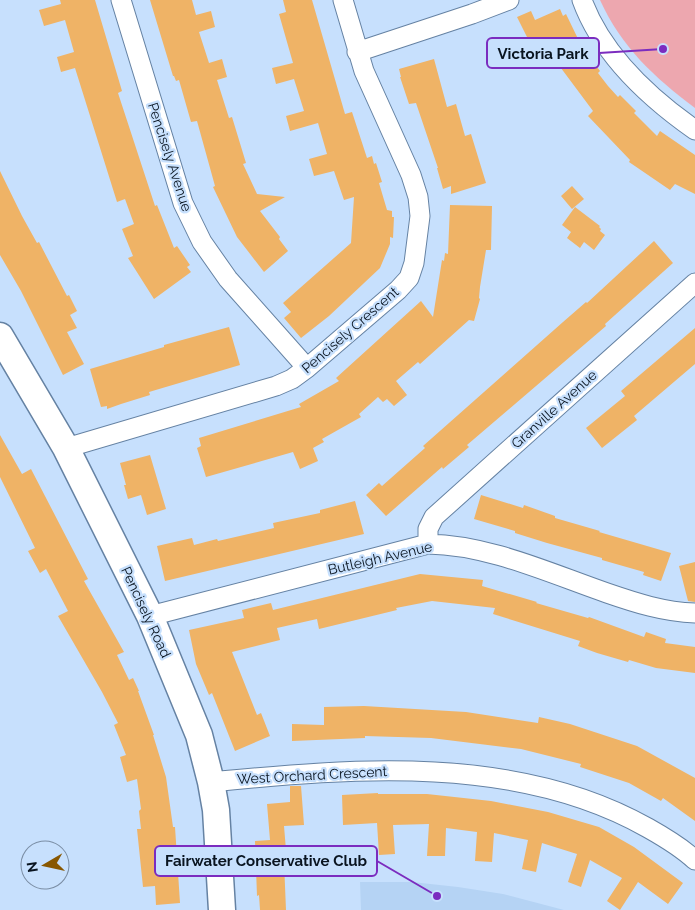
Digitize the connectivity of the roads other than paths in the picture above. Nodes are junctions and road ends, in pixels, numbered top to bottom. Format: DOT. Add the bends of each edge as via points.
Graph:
graph roads {
  1 [pos="121,0"];
  2 [pos="343,0"];
  3 [pos="509,0"];
  4 [pos="582,0"];
  5 [pos="357,52"];
  6 [pos="695,130"];
  7 [pos="695,283"];
  8 [pos="0,336"];
  9 [pos="307,368"];
  10 [pos="66,448"];
  11 [pos="428,544"];
  12 [pos="695,613"];
  13 [pos="150,616"];
  14 [pos="211,782"];
  15 [pos="695,860"];
  16 [pos="222,910"];
  1 -- 9 [label="street, Pencisely Avenue" via="183,203 198,234 228,279"];
  2 -- 5 [label="street, Pencisely Crescent"];
  3 -- 5 [label="street"];
  4 -- 6 [label="street" via="604,43 631,77 664,108"];
  5 -- 9 [label="street, Pencisely Crescent" via="418,196 420,216 414,263 409,278 398,290"];
  7 -- 11 [label="street, Granville Avenue" via="434,517 428,529"];
  8 -- 10 [label="main road, Pencisely Road"];
  9 -- 10 [label="street, Pencisely Crescent" via="276,386"];
  10 -- 13 [label="main road, Pencisely Road"];
  11 -- 12 [label="street, Butleigh Avenue" via="477,550 635,603 676,613"];
  11 -- 13 [label="street, Butleigh Avenue"];
  13 -- 14 [label="main road, Pencisely Road" via="199,735"];
  14 -- 15 [label="street, West Orchard Crescent" via="347,771 420,772 491,778 572,795 602,805 664,838"];
  14 -- 16 [label="main road, Pencisely Road" via="219,844"];
}
